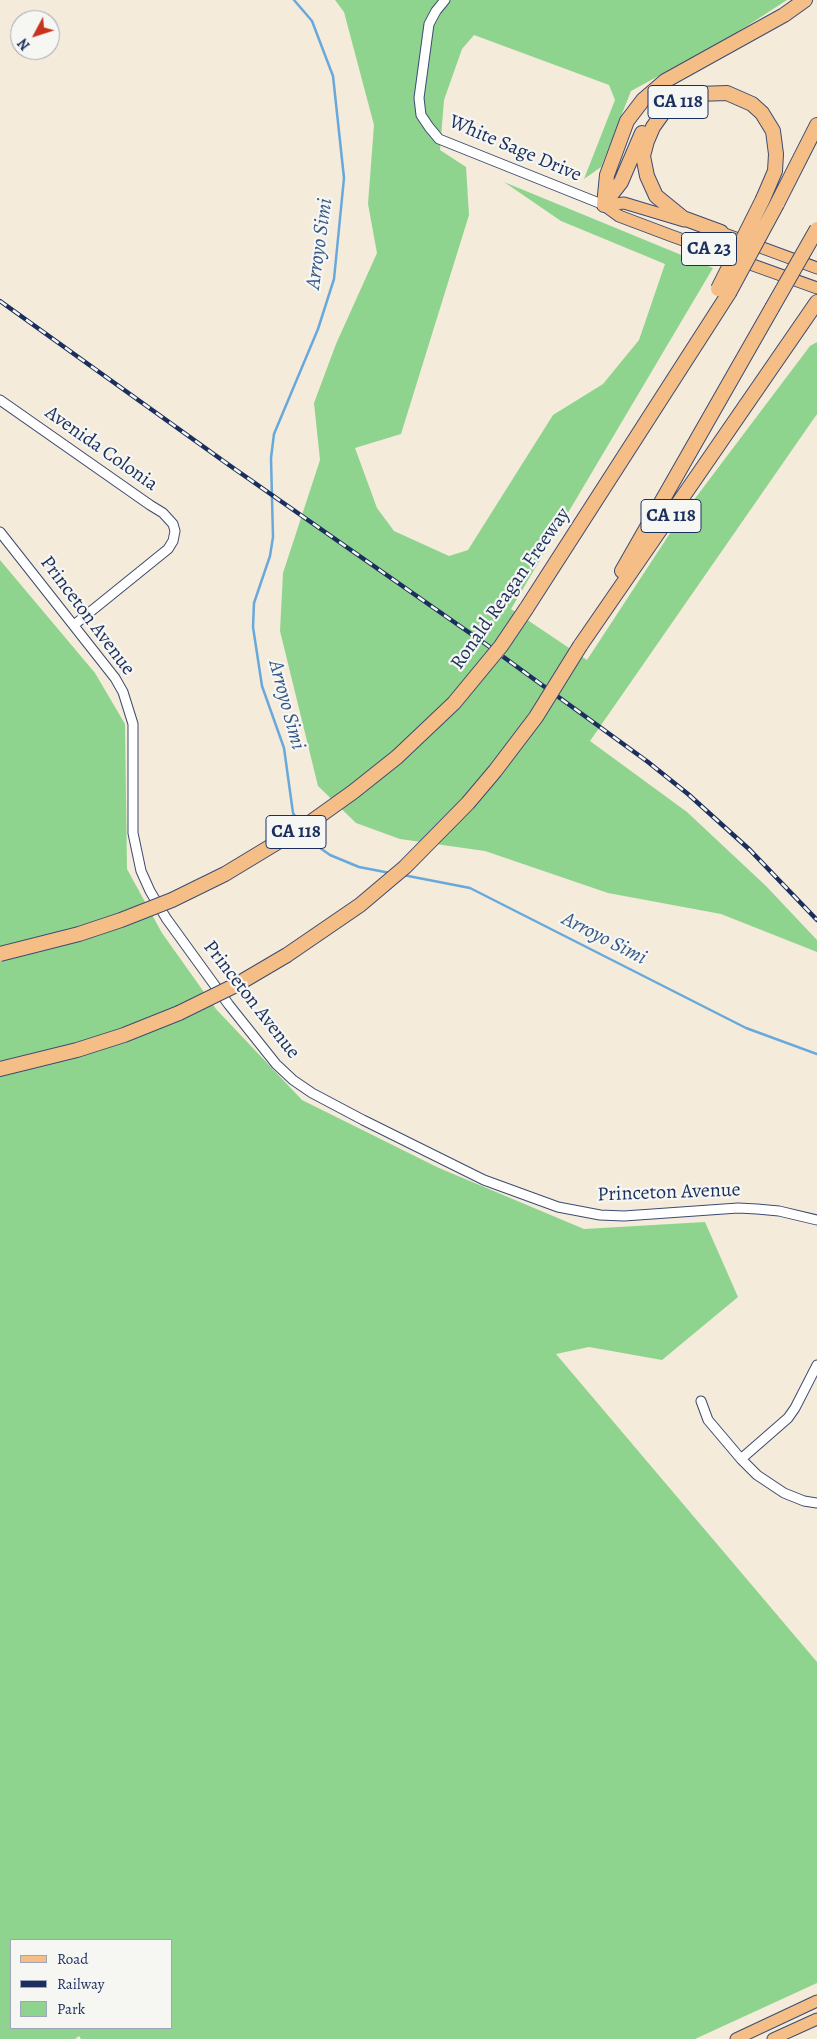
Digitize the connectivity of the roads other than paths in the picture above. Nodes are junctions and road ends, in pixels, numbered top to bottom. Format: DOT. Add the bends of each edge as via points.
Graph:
graph roads {
  1 [pos="445,0"];
  2 [pos="805,0"];
  3 [pos="664,113"];
  4 [pos="817,125"];
  5 [pos="604,205"];
  6 [pos="817,229"];
  7 [pos="721,232"];
  8 [pos="817,268"];
  9 [pos="817,288"];
  10 [pos="724,291"];
  11 [pos="817,302"];
  12 [pos="817,319"];
  13 [pos="799,328"];
  14 [pos="0,400"];
  15 [pos="0,532"];
  16 [pos="74,625"];
  17 [pos="580,646"];
  18 [pos="0,954"];
  19 [pos="0,1069"];
  20 [pos="817,1220"];
  21 [pos="817,1365"];
  22 [pos="701,1401"];
  23 [pos="741,1459"];
  24 [pos="817,1503"];
  25 [pos="817,2001"];
  26 [pos="817,2019"];
  27 [pos="736,2039"];
  28 [pos="773,2039"];
  1 -- 5 [label="street, White Sage Drive" via="429,24 420,89 419,107 429,127 439,139"];
  2 -- 5 [label="highway" via="665,82 643,100 627,121 610,166"];
  3 -- 5 [label="highway" via="642,133 621,182"];
  3 -- 7 [label="highway, CA 118" via="646,141 643,156 656,196 683,218"];
  3 -- 10 [label="highway, CA 118, bridge" via="679,101 698,94 727,93 752,104 773,131 775,172"];
  4 -- 10 [label="highway, bridge" via="777,204"];
  5 -- 7 [label="main road" via="624,203"];
  5 -- 9 [label="main road, CA 23" via="619,216"];
  6 -- 17 [label="highway, bridge"];
  7 -- 8 [label="main road, CA 118"];
  10 -- 18 [label="highway, Ronald Reagan Freeway / CA 118, bridge" via="672,382 501,646 454,703 396,757 311,822 232,870 172,900 88,931"];
  11 -- 13 [label="highway"];
  12 -- 13 [label="highway, CA 118"];
  13 -- 17 [label="highway, CA 118"];
  14 -- 16 [label="street, Avenida Colonia" via="170,518 175,531 168,548"];
  15 -- 16 [label="street, Princeton Avenue"];
  16 -- 20 [label="street, Princeton Avenue" via="115,678 129,708 134,738 133,832 141,872 150,891 229,1005 276,1064 293,1080 363,1120 475,1175 558,1207 600,1216 757,1208"];
  17 -- 19 [label="highway, CA 118, bridge" via="536,717 468,803 405,867 360,904 294,951 179,1013 77,1050"];
  21 -- 23 [label="street" via="788,1418"];
  22 -- 23 [label="street" via="708,1420"];
  23 -- 24 [label="street" via="777,1490"];
  25 -- 27 [label="main road"];
  26 -- 28 [label="main road"];
}
